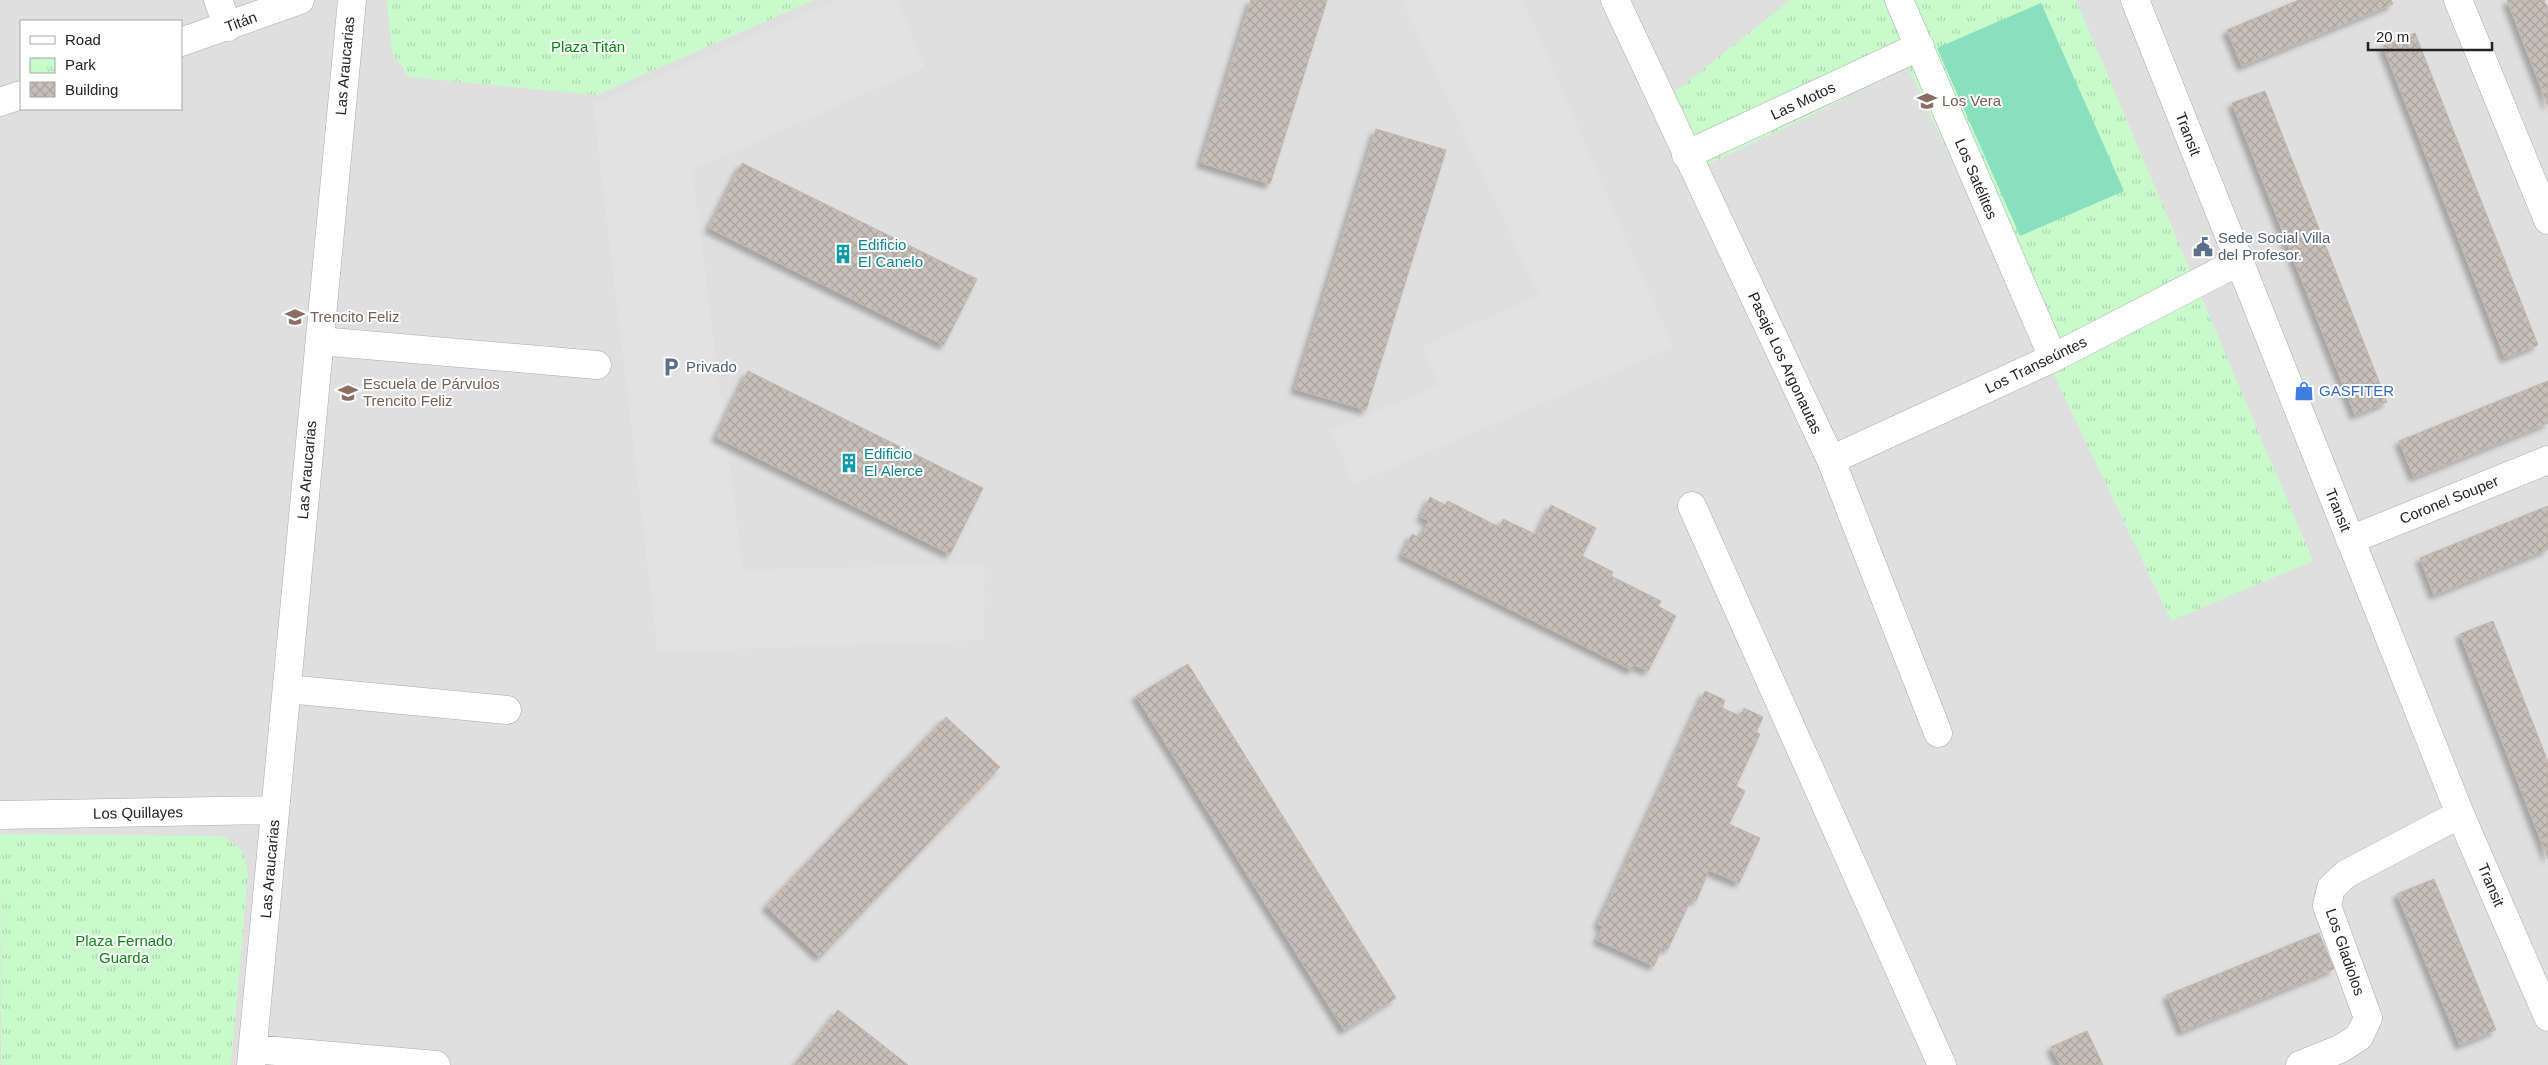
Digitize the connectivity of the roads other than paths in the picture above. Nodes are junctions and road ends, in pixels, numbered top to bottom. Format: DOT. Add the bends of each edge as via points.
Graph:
graph roads {
  1 [pos="218,0"];
  2 [pos="300,0"];
  3 [pos="352,0"];
  4 [pos="1615,0"];
  5 [pos="1898,0"];
  6 [pos="2458,0"];
  7 [pos="2141,2"];
  8 [pos="228,27"];
  9 [pos="182,42"];
  10 [pos="1920,46"];
  11 [pos="20,95"];
  12 [pos="0,102"];
  13 [pos="1686,155"];
  14 [pos="2548,220"];
  15 [pos="2238,262"];
  16 [pos="320,341"];
  17 [pos="2053,358"];
  18 [pos="597,365"];
  19 [pos="1831,460"];
  20 [pos="2548,460"];
  21 [pos="1692,506"];
  22 [pos="2350,540"];
  23 [pos="287,689"];
  24 [pos="507,710"];
  25 [pos="1938,733"];
  26 [pos="275,810"];
  27 [pos="2460,814"];
  28 [pos="0,815"];
  29 [pos="2548,1017"];
  30 [pos="252,1057"];
  31 [pos="436,1065"];
  32 [pos="1942,1065"];
  33 [pos="2300,1065"];
  1 -- 8 [label="street"];
  2 -- 8 [label="street, Titán"];
  3 -- 16 [label="street, Las Araucarias"];
  4 -- 13 [label="street, Pasaje Los Argonautas"];
  5 -- 10 [label="street, Los Satélites"];
  6 -- 14 [label="street"];
  7 -- 15 [label="street, Transit"];
  8 -- 9 [label="street, Titán"];
  10 -- 13 [label="street, Las Motos"];
  10 -- 17 [label="street, Los Satélites"];
  11 -- 12 [label="street"];
  13 -- 19 [label="street, Pasaje Los Argonautas"];
  15 -- 17 [label="street, Los Transeúntes"];
  15 -- 22 [label="street, Transit"];
  16 -- 18 [label="street"];
  16 -- 23 [label="street, Las Araucarias"];
  17 -- 19 [label="street, Los Transeúntes"];
  19 -- 25 [label="street, Pasaje Los Argonautas"];
  20 -- 22 [label="street, Coronel Souper"];
  21 -- 32 [label="street"];
  22 -- 27 [label="street, Transit"];
  23 -- 24 [label="street"];
  23 -- 26 [label="street, Las Araucarias"];
  26 -- 28 [label="street, Los Quillayes"];
  26 -- 30 [label="street, Las Araucarias"];
  27 -- 29 [label="street, Transit"];
  27 -- 33 [label="street, Los Gladiolos" via="2346,874 2331,888 2327,906 2368,1018 2359,1037 2340,1050"];
  30 -- 31 [label="street, Las Araucarias"];
}
